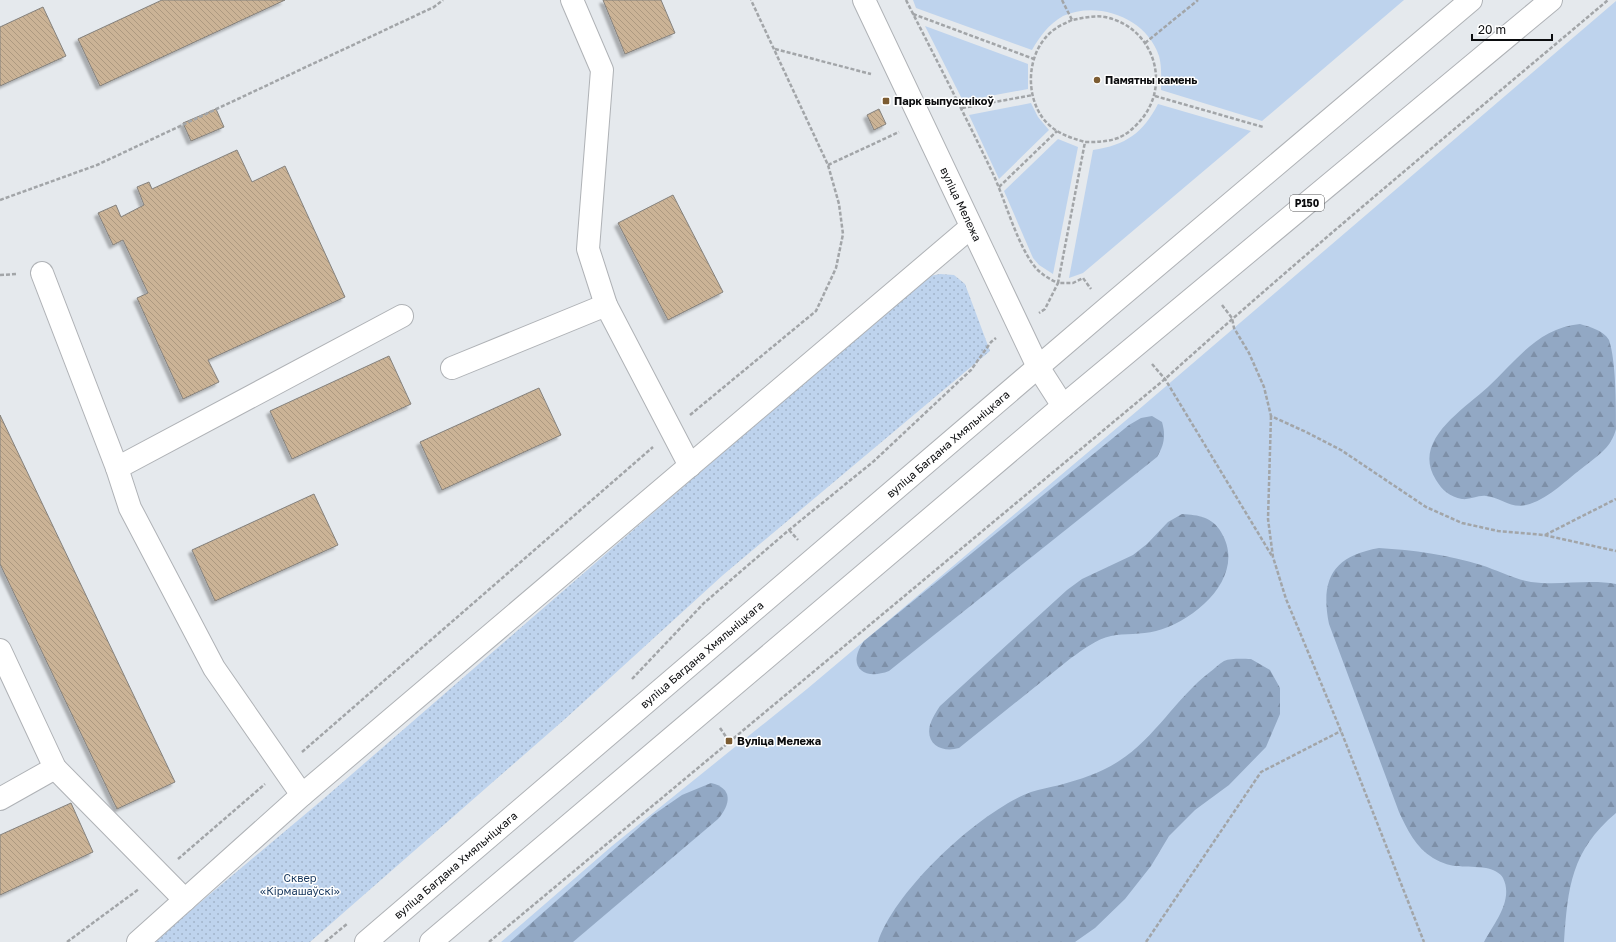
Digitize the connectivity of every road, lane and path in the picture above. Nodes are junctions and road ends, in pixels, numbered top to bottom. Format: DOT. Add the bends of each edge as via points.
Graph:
graph roads {
  1 [pos="443,0"];
  2 [pos="572,0"];
  3 [pos="751,0"];
  4 [pos="864,0"];
  5 [pos="906,0"];
  6 [pos="1062,0"];
  7 [pos="1198,0"];
  8 [pos="1471,0"];
  9 [pos="1551,0"];
  10 [pos="1608,0"];
  11 [pos="913,14"];
  12 [pos="1072,20"];
  13 [pos="1146,43"];
  14 [pos="775,49"];
  15 [pos="1034,59"];
  16 [pos="873,74"];
  17 [pos="1033,95"];
  18 [pos="1155,96"];
  19 [pos="962,108"];
  20 [pos="1263,127"];
  21 [pos="1057,131"];
  22 [pos="899,132"];
  23 [pos="1085,142"];
  24 [pos="828,165"];
  25 [pos="999,187"];
  26 [pos="0,200"];
  27 [pos="971,228"];
  28 [pos="42,273"];
  29 [pos="1058,283"];
  30 [pos="1207,286"];
  31 [pos="1091,289"];
  32 [pos="606,305"];
  33 [pos="402,316"];
  34 [pos="1232,318"];
  35 [pos="1018,325"];
  36 [pos="1151,363"];
  37 [pos="1038,367"];
  38 [pos="452,368"];
  39 [pos="1165,379"];
  40 [pos="1063,406"];
  41 [pos="1271,416"];
  42 [pos="672,431"];
  43 [pos="690,466"];
  44 [pos="117,468"];
  45 [pos="1616,499"];
  46 [pos="1544,535"];
  47 [pos="1616,551"];
  48 [pos="1273,557"];
  49 [pos="0,650"];
  50 [pos="630,680"];
  51 [pos="1341,731"];
  52 [pos="56,768"];
  53 [pos="283,769"];
  54 [pos="302,795"];
  55 [pos="0,799"];
  56 [pos="160,873"];
  57 [pos="185,900"];
  58 [pos="352,920"];
  59 [pos="67,942"];
  60 [pos="138,942"];
  61 [pos="326,942"];
  62 [pos="366,942"];
  63 [pos="431,942"];
  64 [pos="489,942"];
  65 [pos="1146,942"];
  66 [pos="1424,942"];
  1 -- 26 [label="path" via="434,7 97,165"];
  2 -- 32 [label="main road" via="602,70 588,249"];
  3 -- 14 [label="path"];
  4 -- 27 [label="main road, вуліца Мележа"];
  5 -- 11 [label="path"];
  6 -- 12 [label="path"];
  7 -- 13 [label="path"];
  8 -- 37 [label="main road, вуліца Багдана Хмяльніцкага"];
  9 -- 30 [label="main road, Р150"];
  10 -- 34 [label="path"];
  11 -- 15 [label="path"];
  11 -- 19 [label="path"];
  12 -- 13 [label="path" via="1088,16 1105,17 1121,23"];
  12 -- 15 [label="path" via="1054,29"];
  13 -- 18 [label="path" via="1155,70"];
  14 -- 16 [label="path"];
  14 -- 24 [label="path"];
  15 -- 17 [label="path" via="1031,76"];
  17 -- 19 [label="path"];
  17 -- 21 [label="path" via="1038,110 1046,122"];
  18 -- 20 [label="path"];
  18 -- 23 [label="path" via="1148,112 1134,128 1120,137 1104,142"];
  19 -- 25 [label="path"];
  21 -- 23 [label="path"];
  21 -- 25 [label="path"];
  22 -- 24 [label="path"];
  23 -- 29 [label="path"];
  24 -- 42 [label="path" via="839,204 843,234 836,268 816,311"];
  25 -- 29 [label="path" via="1032,263 1048,279"];
  27 -- 35 [label="main road, вуліца Мележа"];
  27 -- 43 [label="main road"];
  28 -- 44 [label="main road"];
  29 -- 31 [label="path" via="1073,283 1083,278"];
  29 -- 35 [label="path" via="1045,309"];
  30 -- 34 [label="path"];
  30 -- 40 [label="main road, Р150"];
  32 -- 38 [label="main road"];
  32 -- 42 [label="main road"];
  33 -- 44 [label="main road"];
  34 -- 39 [label="path"];
  34 -- 41 [label="path" via="1234,328 1249,353 1264,387"];
  35 -- 37 [label="main road, вуліца Мележа"];
  35 -- 50 [label="path" via="991,342 971,370 874,461 704,602"];
  36 -- 39 [label="path"];
  37 -- 40 [label="main road, вуліца Мележа"];
  37 -- 62 [label="main road, вуліца Багдана Хмяльніцкага"];
  39 -- 48 [label="path"];
  39 -- 64 [label="path"];
  40 -- 63 [label="main road"];
  41 -- 46 [label="path" via="1341,450 1426,507 1462,523 1498,531"];
  41 -- 48 [label="path" via="1268,518"];
  42 -- 43 [label="main road"];
  42 -- 53 [label="path"];
  43 -- 54 [label="main road"];
  44 -- 53 [label="main road" via="130,508 214,668"];
  45 -- 46 [label="path"];
  46 -- 47 [label="path"];
  48 -- 51 [label="path" via="1286,599"];
  49 -- 52 [label="main road"];
  51 -- 65 [label="path" via="1261,772"];
  51 -- 66 [label="path"];
  52 -- 55 [label="main road"];
  52 -- 56 [label="main road"];
  53 -- 54 [label="main road"];
  53 -- 56 [label="path"];
  54 -- 57 [label="main road"];
  56 -- 57 [label="main road"];
  56 -- 59 [label="path"];
  57 -- 60 [label="main road"];
  58 -- 61 [label="path"];
}
